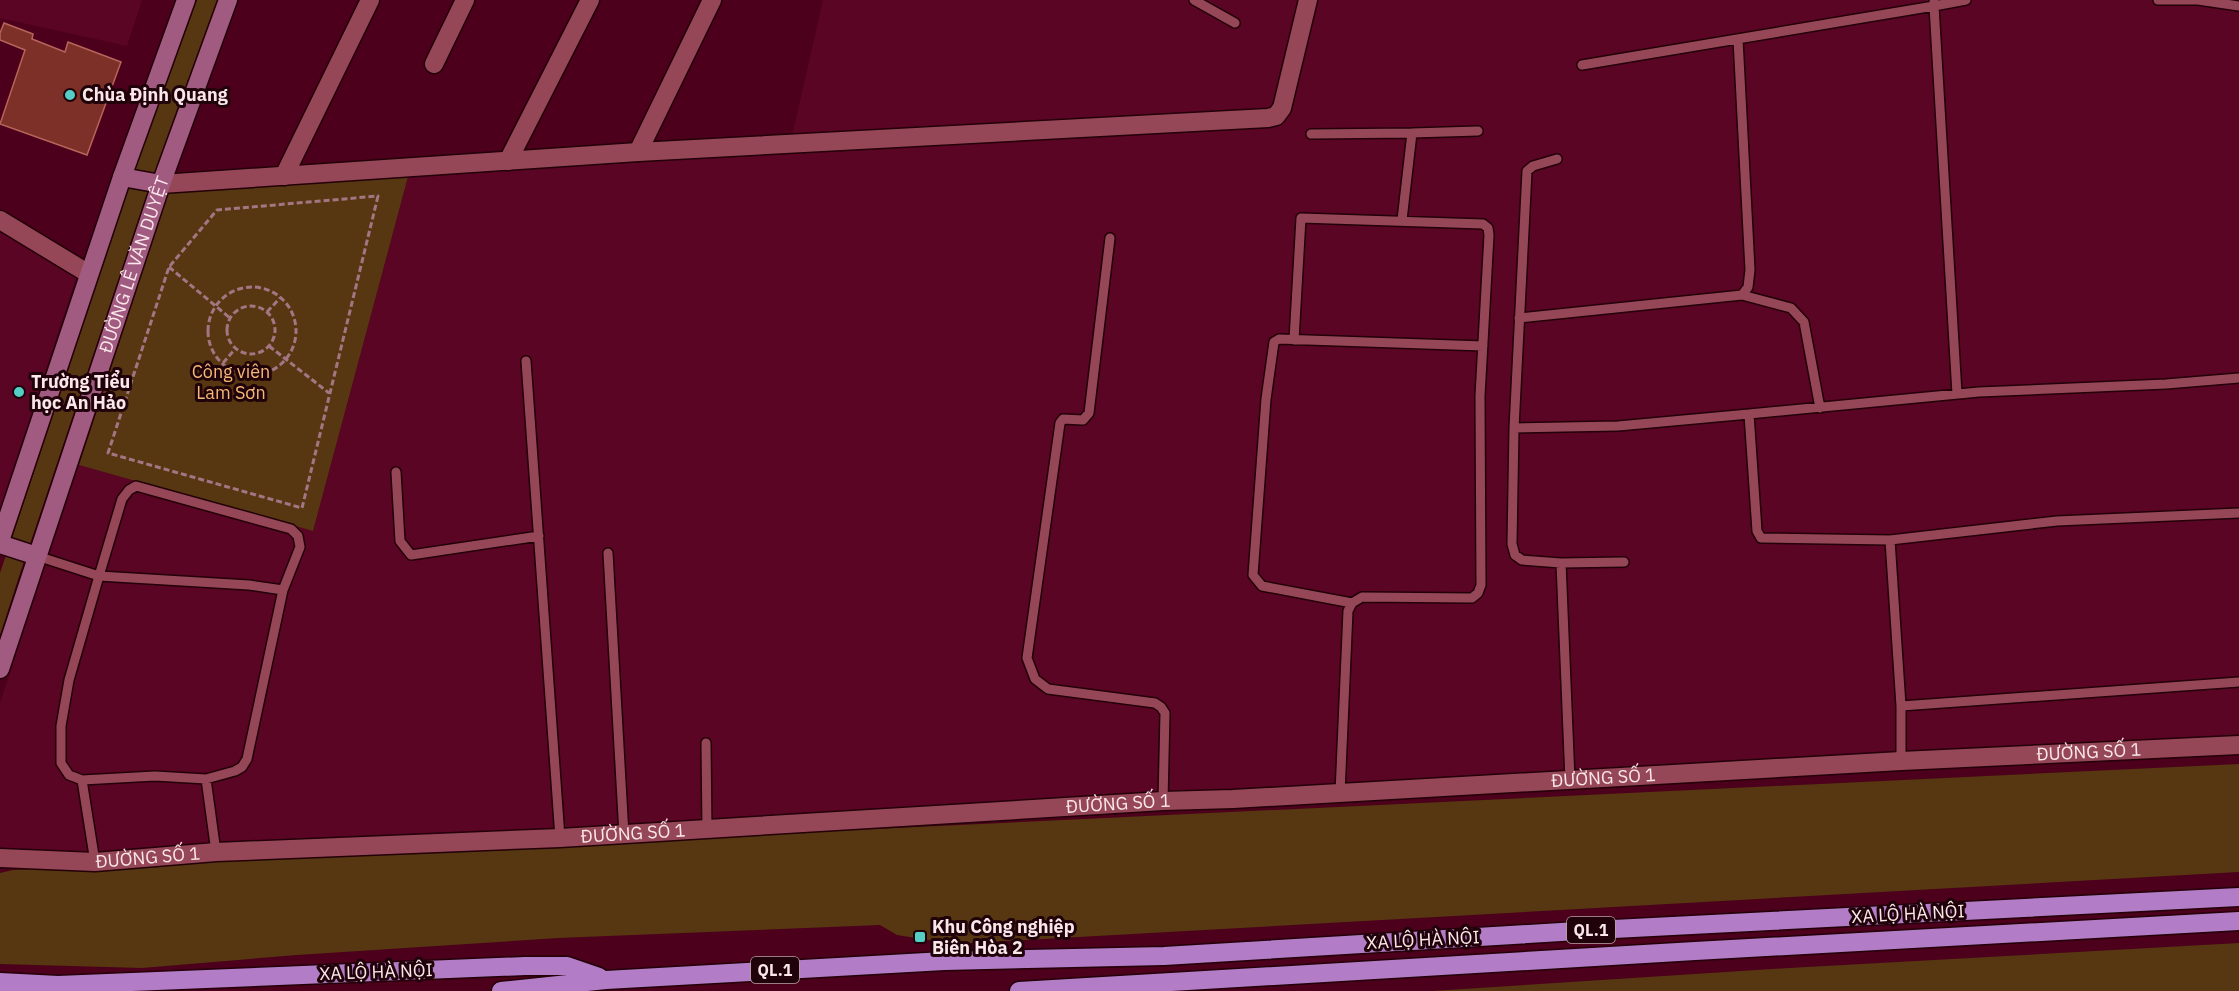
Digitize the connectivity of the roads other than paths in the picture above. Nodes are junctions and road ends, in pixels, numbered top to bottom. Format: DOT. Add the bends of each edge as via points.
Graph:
graph roads {
  1 [pos="186,0"];
  2 [pos="228,0"];
  3 [pos="370,0"];
  4 [pos="465,0"];
  5 [pos="590,0"];
  6 [pos="712,0"];
  7 [pos="1194,0"];
  8 [pos="1308,0"];
  9 [pos="1966,0"];
  10 [pos="2158,0"];
  11 [pos="1934,3"];
  12 [pos="2239,6"];
  13 [pos="1235,23"];
  14 [pos="1738,39"];
  15 [pos="435,64"];
  16 [pos="1582,65"];
  17 [pos="1478,131"];
  18 [pos="1412,133"];
  19 [pos="1311,134"];
  20 [pos="638,152"];
  21 [pos="1557,159"];
  22 [pos="508,161"];
  23 [pos="284,176"];
  24 [pos="122,177"];
  25 [pos="161,184"];
  26 [pos="0,220"];
  27 [pos="1402,220"];
  28 [pos="1110,238"];
  29 [pos="89,274"];
  30 [pos="1742,295"];
  31 [pos="1519,318"];
  32 [pos="1294,340"];
  33 [pos="1483,346"];
  34 [pos="526,361"];
  35 [pos="2239,378"];
  36 [pos="1957,394"];
  37 [pos="1820,408"];
  38 [pos="1749,414"];
  39 [pos="1514,428"];
  40 [pos="396,472"];
  41 [pos="2239,513"];
  42 [pos="538,536"];
  43 [pos="1890,540"];
  44 [pos="0,542"];
  45 [pos="608,553"];
  46 [pos="37,556"];
  47 [pos="1624,562"];
  48 [pos="1561,563"];
  49 [pos="99,576"];
  50 [pos="283,590"];
  51 [pos="1352,603"];
  52 [pos="0,669"];
  53 [pos="2239,682"];
  54 [pos="1901,706"];
  55 [pos="706,743"];
  56 [pos="2239,745"];
  57 [pos="1901,761"];
  58 [pos="206,779"];
  59 [pos="82,780"];
  60 [pos="1570,780"];
  61 [pos="1340,793"];
  62 [pos="1163,801"];
  63 [pos="708,829"];
  64 [pos="624,835"];
  65 [pos="560,838"];
  66 [pos="216,852"];
  67 [pos="0,858"];
  68 [pos="94,862"];
  69 [pos="2239,897"];
  70 [pos="2239,921"];
  71 [pos="606,980"];
  72 [pos="0,982"];
  73 [pos="521,990"];
  74 [pos="501,991"];
  75 [pos="1019,991"];
  1 -- 24 [label="main road"];
  2 -- 25 [label="main road, ĐƯỜNG LÊ VĂN DUYỆT"];
  3 -- 23 [label="street"];
  4 -- 15 [label="street"];
  5 -- 22 [label="street"];
  6 -- 20 [label="street"];
  7 -- 13 [label="lane"];
  8 -- 20 [label="street" via="1282,108 1276,116 1268,118"];
  9 -- 11 [label="lane"];
  10 -- 12 [label="lane"];
  11 -- 14 [label="lane"];
  11 -- 36 [label="lane"];
  14 -- 16 [label="lane"];
  14 -- 30 [label="lane" via="1750,270 1749,286"];
  17 -- 18 [label="lane"];
  18 -- 19 [label="lane"];
  18 -- 27 [label="lane"];
  20 -- 22 [label="street"];
  21 -- 31 [label="lane" via="1527,171"];
  22 -- 23 [label="street"];
  23 -- 25 [label="street"];
  24 -- 25 [label="main road"];
  24 -- 29 [label="main road"];
  25 -- 46 [label="main road, ĐƯỜNG LÊ VĂN DUYỆT"];
  26 -- 29 [label="street"];
  27 -- 32 [label="lane" via="1300,218"];
  27 -- 33 [label="lane" via="1483,224 1488,228"];
  28 -- 62 [label="lane" via="1089,413 1083,420 1063,419 1060,423 1027,658 1035,680 1048,689 1155,703 1161,707 1165,714"];
  29 -- 44 [label="main road"];
  30 -- 31 [label="lane"];
  30 -- 37 [label="lane" via="1791,308 1804,322"];
  31 -- 39 [label="lane"];
  32 -- 33 [label="lane"];
  32 -- 51 [label="lane" via="1274,342 1253,575 1262,586"];
  33 -- 51 [label="lane" via="1478,593 1472,598 1362,597"];
  34 -- 42 [label="lane"];
  35 -- 36 [label="lane"];
  36 -- 37 [label="lane"];
  37 -- 38 [label="lane"];
  38 -- 39 [label="lane" via="1618,426"];
  38 -- 43 [label="lane" via="1757,531 1761,538"];
  39 -- 48 [label="lane" via="1515,555 1522,560"];
  40 -- 42 [label="lane" via="399,541 411,555"];
  41 -- 43 [label="lane" via="2057,521"];
  42 -- 65 [label="lane"];
  43 -- 54 [label="lane"];
  44 -- 46 [label="main road"];
  45 -- 64 [label="lane"];
  46 -- 49 [label="lane"];
  46 -- 52 [label="main road, ĐƯỜNG LÊ VĂN DUYỆT"];
  47 -- 48 [label="lane"];
  48 -- 60 [label="lane"];
  49 -- 50 [label="lane"];
  49 -- 50 [label="lane" via="122,499 136,486 291,529 298,536 300,547"];
  49 -- 59 [label="lane" via="61,726 62,763 69,775"];
  50 -- 58 [label="lane" via="247,759 235,771"];
  51 -- 61 [label="lane" via="1348,611"];
  53 -- 54 [label="lane"];
  54 -- 57 [label="lane"];
  55 -- 63 [label="lane"];
  56 -- 57 [label="street, ĐƯỜNG SỐ 1"];
  57 -- 60 [label="street, ĐƯỜNG SỐ 1"];
  58 -- 59 [label="lane" via="155,776"];
  58 -- 66 [label="lane"];
  59 -- 68 [label="lane"];
  60 -- 61 [label="street, ĐƯỜNG SỐ 1"];
  61 -- 62 [label="street, ĐƯỜNG SỐ 1"];
  62 -- 63 [label="street, ĐƯỜNG SỐ 1"];
  63 -- 64 [label="street, ĐƯỜNG SỐ 1"];
  64 -- 65 [label="street, ĐƯỜNG SỐ 1"];
  65 -- 66 [label="street, ĐƯỜNG SỐ 1"];
  66 -- 68 [label="street, ĐƯỜNG SỐ 1"];
  67 -- 68 [label="street, ĐƯỜNG SỐ 1"];
  69 -- 71 [label="highway, XA LỘ HÀ NỘI / QL.1" via="1164,956 944,961"];
  70 -- 75 [label="highway, XA LỘ HÀ NỘI / QL.1"];
  71 -- 72 [label="highway, XA LỘ HÀ NỘI / QL.1" via="567,966 525,966 58,985"];
  71 -- 73 [label="highway, XA LỘ HÀ NỘI / QL.1"];
  73 -- 74 [label="highway, QL.1"];
}
